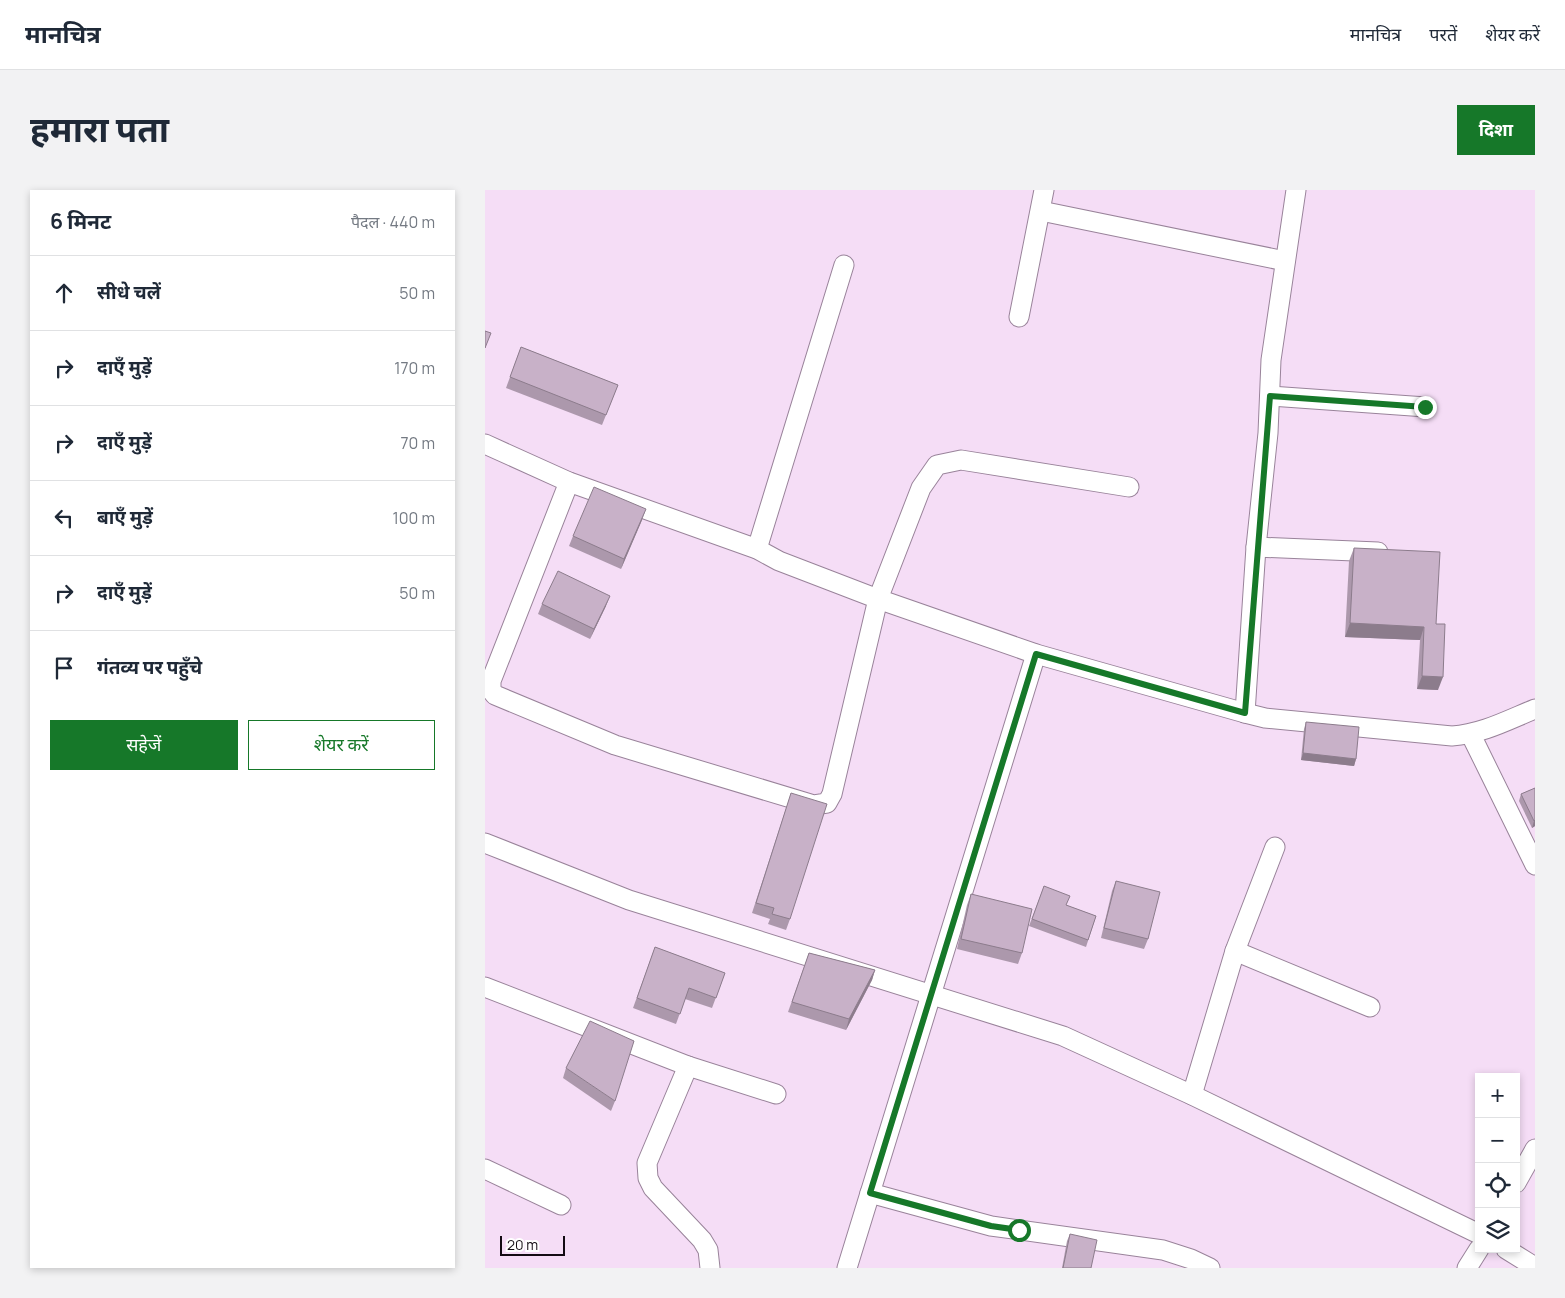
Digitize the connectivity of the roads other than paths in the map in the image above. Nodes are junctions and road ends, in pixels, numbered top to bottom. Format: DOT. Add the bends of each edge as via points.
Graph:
graph roads {
  1 [pos="1044,190"];
  2 [pos="1296,190"];
  3 [pos="1041,211"];
  4 [pos="1285,261"];
  5 [pos="844,265"];
  6 [pos="1019,317"];
  7 [pos="1270,396"];
  8 [pos="1425,407"];
  9 [pos="485,444"];
  10 [pos="569,482"];
  11 [pos="1129,487"];
  12 [pos="1256,547"];
  13 [pos="757,549"];
  14 [pos="1395,553"];
  15 [pos="877,599"];
  16 [pos="1036,654"];
  17 [pos="1535,709"];
  18 [pos="1245,713"];
  19 [pos="1471,735"];
  20 [pos="485,843"];
  21 [pos="1275,847"];
  22 [pos="1535,865"];
  23 [pos="1235,951"];
  24 [pos="485,987"];
  25 [pos="930,994"];
  26 [pos="1370,1007"];
  27 [pos="688,1066"];
  28 [pos="776,1094"];
  29 [pos="1192,1095"];
  30 [pos="1535,1149"];
  31 [pos="485,1170"];
  32 [pos="1520,1176"];
  33 [pos="870,1193"];
  34 [pos="561,1205"];
  35 [pos="1475,1232"];
  36 [pos="1476,1253"];
  37 [pos="1512,1253"];
  38 [pos="1535,1267"];
  39 [pos="710,1268"];
  40 [pos="847,1268"];
  41 [pos="1210,1268"];
  42 [pos="1467,1268"];
  1 -- 3 [label="street"];
  2 -- 4 [label="street"];
  3 -- 4 [label="street"];
  3 -- 6 [label="street"];
  4 -- 7 [label="street" via="1271,360"];
  5 -- 13 [label="street"];
  7 -- 8 [label="street"];
  7 -- 12 [label="street"];
  9 -- 10 [label="street"];
  10 -- 13 [label="street"];
  10 -- 15 [label="street" via="491,681 491,690 501,699 615,744 815,805 827,803 832,794"];
  11 -- 15 [label="street" via="961,460 937,465 921,488"];
  12 -- 14 [label="street"];
  12 -- 18 [label="street"];
  13 -- 15 [label="street" via="779,561"];
  15 -- 16 [label="street"];
  16 -- 18 [label="street"];
  16 -- 25 [label="street"];
  17 -- 19 [label="street"];
  18 -- 19 [label="street" via="1265,718"];
  19 -- 22 [label="street"];
  20 -- 25 [label="street" via="629,900"];
  21 -- 23 [label="street"];
  23 -- 26 [label="street"];
  23 -- 29 [label="street"];
  24 -- 27 [label="street"];
  25 -- 29 [label="street" via="1063,1036"];
  25 -- 33 [label="street"];
  27 -- 28 [label="street"];
  27 -- 39 [label="street" via="647,1163 648,1178 653,1188 702,1240 708,1250"];
  29 -- 35 [label="street"];
  30 -- 32 [label="street"];
  31 -- 34 [label="street"];
  33 -- 40 [label="street"];
  33 -- 41 [label="street" via="991,1226 1163,1250"];
  36 -- 42 [label="street"];
  37 -- 38 [label="street"];
}
